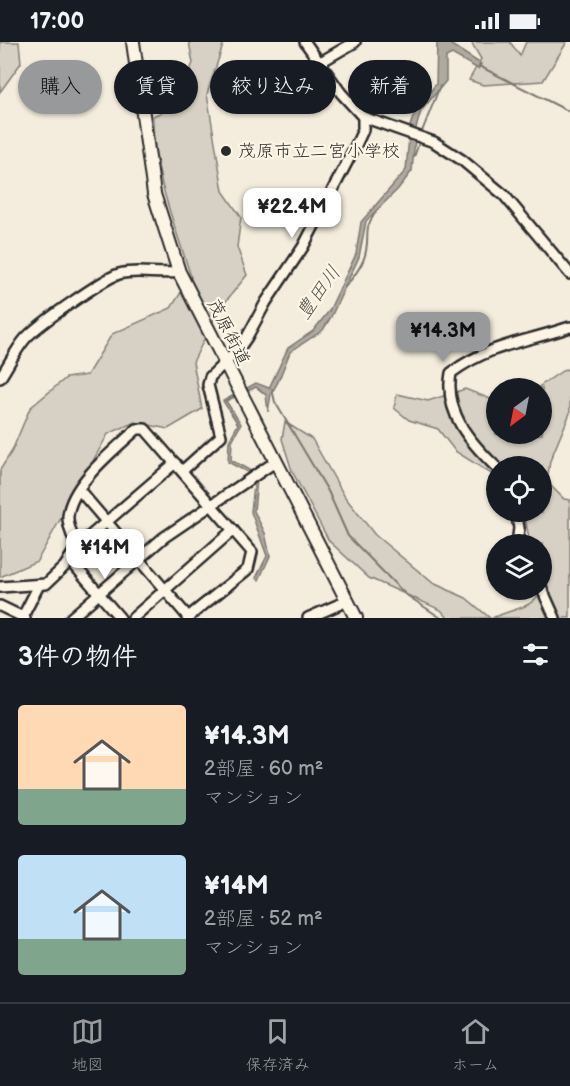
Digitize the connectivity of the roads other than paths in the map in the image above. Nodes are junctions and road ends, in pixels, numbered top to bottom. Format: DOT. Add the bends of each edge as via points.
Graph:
graph roads {
  1 [pos="133,42"];
  2 [pos="305,42"];
  3 [pos="356,42"];
  4 [pos="317,60"];
  5 [pos="324,60"];
  6 [pos="336,86"];
  7 [pos="363,117"];
  8 [pos="179,272"];
  9 [pos="570,274"];
  10 [pos="570,327"];
  11 [pos="224,362"];
  12 [pos="0,378"];
  13 [pos="486,456"];
  14 [pos="275,462"];
  15 [pos="178,467"];
  16 [pos="80,490"];
  17 [pos="211,505"];
  18 [pos="108,522"];
  19 [pos="233,530"];
  20 [pos="76,548"];
  21 [pos="139,558"];
  22 [pos="69,559"];
  23 [pos="39,585"];
  24 [pos="0,587"];
  25 [pos="166,589"];
  26 [pos="99,593"];
  27 [pos="547,600"];
  28 [pos="347,602"];
  29 [pos="0,606"];
  30 [pos="189,617"];
  31 [pos="23,618"];
  32 [pos="71,618"];
  33 [pos="120,618"];
  34 [pos="133,618"];
  35 [pos="308,618"];
  36 [pos="356,618"];
  37 [pos="555,618"];
  1 -- 8 [label="main road, 茂原街道" via="154,194"];
  2 -- 4 [label="street"];
  3 -- 5 [label="street"];
  6 -- 7 [label="street"];
  7 -- 9 [label="street" via="424,139 462,160 504,195"];
  7 -- 11 [label="street" via="360,138 303,247 238,350"];
  8 -- 11 [label="main road, 茂原街道"];
  8 -- 12 [label="street" via="130,273 110,279 40,324 24,340"];
  10 -- 13 [label="street" via="498,347 451,373 449,387 460,428"];
  11 -- 14 [label="main road, 茂原街道"];
  11 -- 15 [label="street" via="208,382 221,436"];
  14 -- 17 [label="street"];
  14 -- 28 [label="main road, 茂原街道"];
  15 -- 16 [label="street" via="145,429 136,429 91,471"];
  15 -- 17 [label="street"];
  15 -- 18 [label="street"];
  16 -- 18 [label="street"];
  16 -- 20 [label="street" via="68,519"];
  17 -- 19 [label="street"];
  17 -- 21 [label="street"];
  18 -- 20 [label="street"];
  18 -- 21 [label="street"];
  19 -- 25 [label="street"];
  19 -- 30 [label="street" via="252,552 248,569"];
  20 -- 22 [label="street"];
  21 -- 25 [label="street"];
  21 -- 26 [label="street"];
  22 -- 23 [label="street" via="53,579"];
  22 -- 26 [label="street"];
  23 -- 24 [label="street"];
  23 -- 31 [label="street"];
  25 -- 30 [label="street"];
  25 -- 34 [label="street"];
  26 -- 32 [label="street"];
  26 -- 33 [label="street"];
  27 -- 37 [label="street"];
  28 -- 35 [label="street"];
  28 -- 36 [label="main road, 茂原街道"];
  29 -- 31 [label="street"];
}
